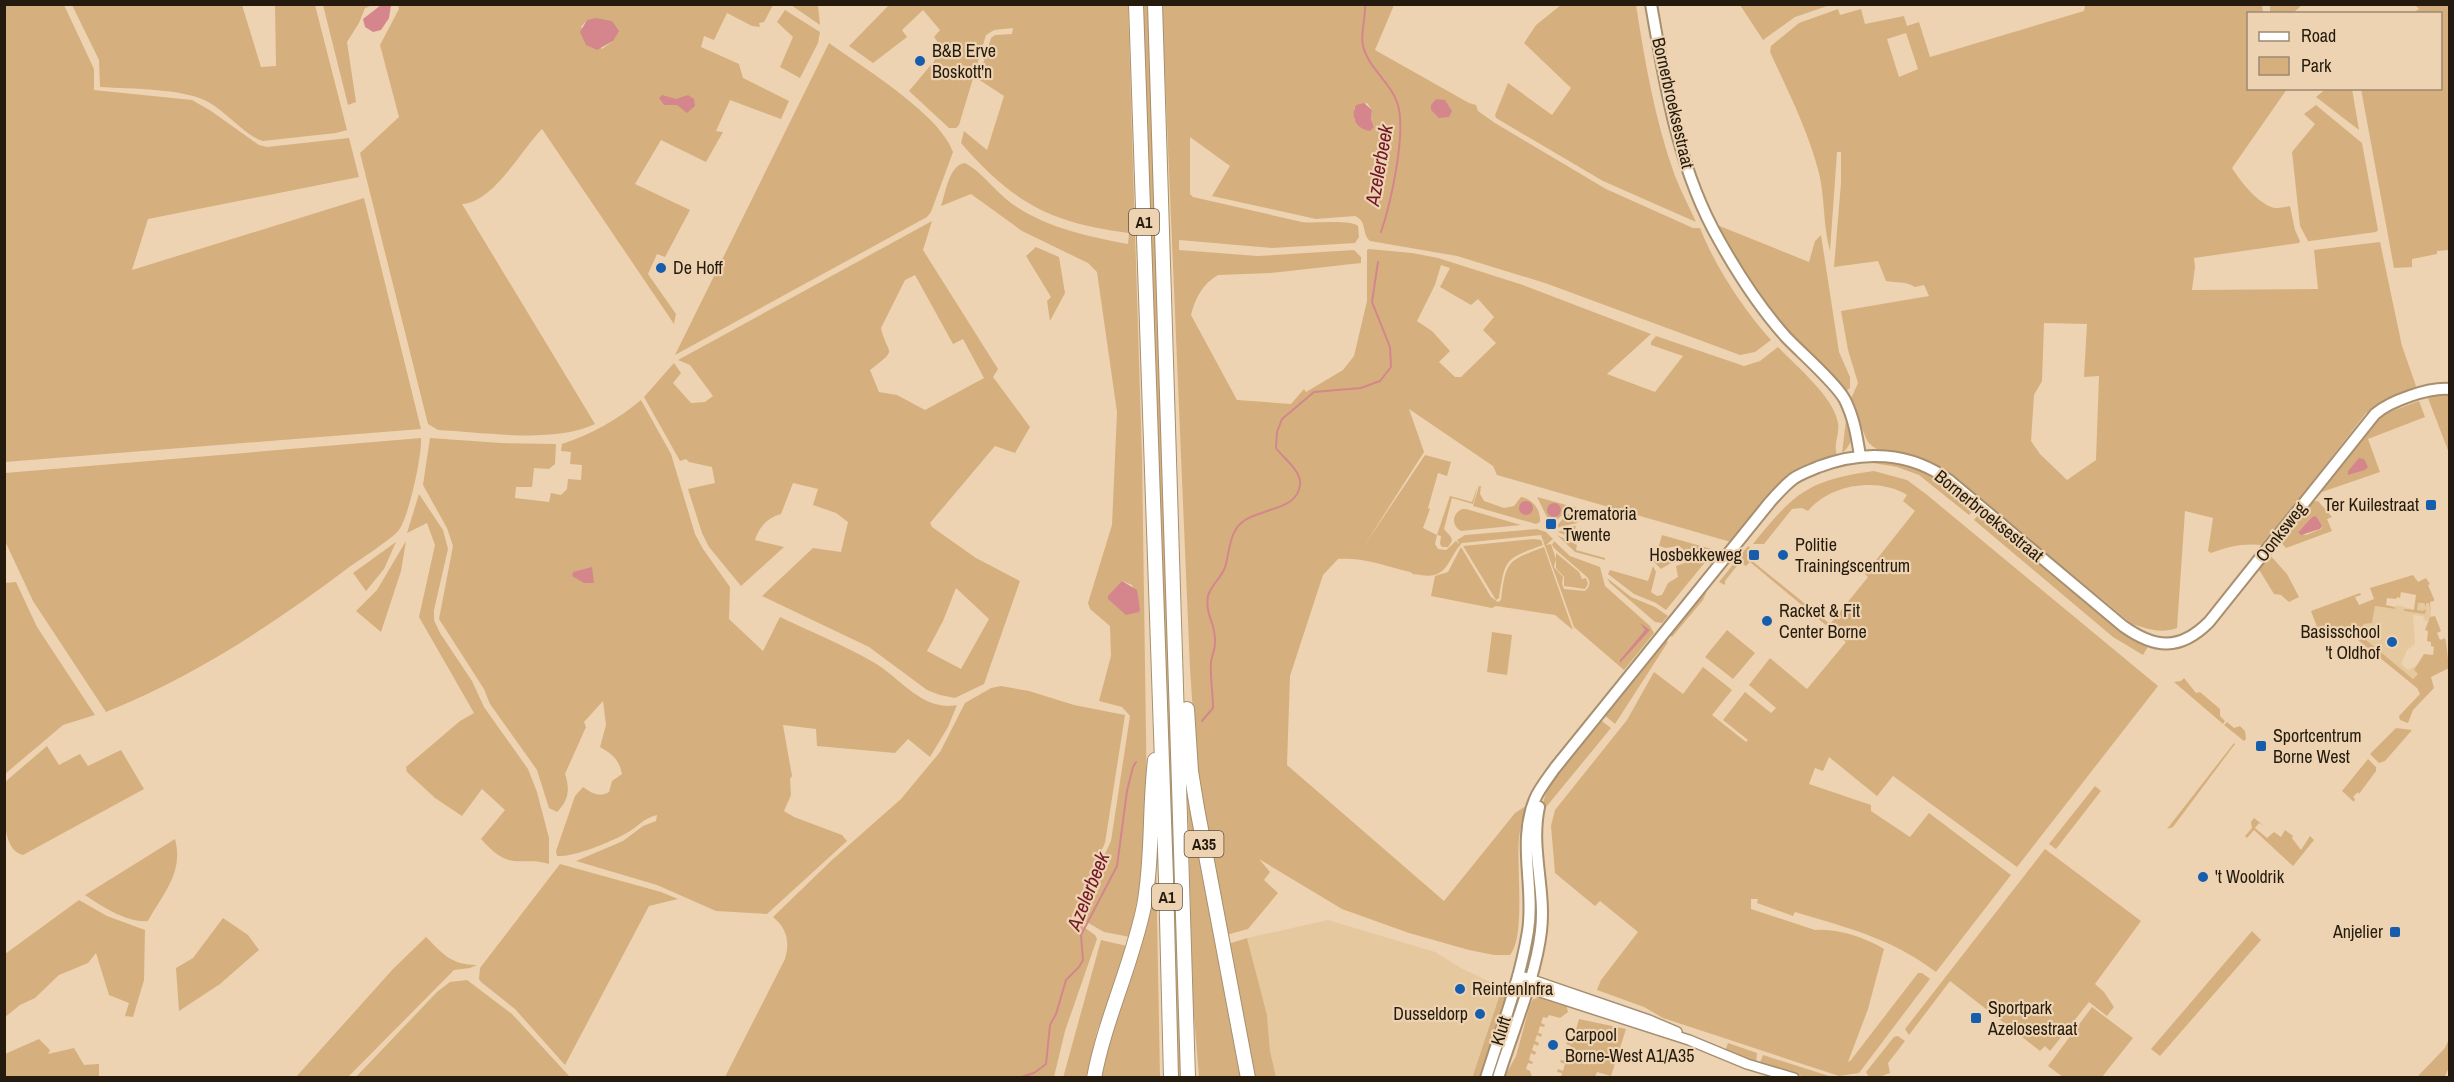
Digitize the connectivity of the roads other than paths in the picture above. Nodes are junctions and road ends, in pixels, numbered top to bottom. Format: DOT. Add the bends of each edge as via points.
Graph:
graph roads {
  1 [pos="1136,4"];
  2 [pos="1155,4"];
  3 [pos="1651,4"];
  4 [pos="2450,389"];
  5 [pos="1860,456"];
  6 [pos="1175,609"];
  7 [pos="2172,644"];
  8 [pos="1160,716"];
  9 [pos="1522,982"];
  10 [pos="1094,1077"];
  11 [pos="1171,1077"];
  12 [pos="1188,1077"];
  13 [pos="1248,1077"];
  14 [pos="1486,1077"];
  15 [pos="1498,1077"];
  16 [pos="1794,1077"];
  1 -- 8 [label="highway, A1"];
  2 -- 6 [label="highway, A1"];
  3 -- 5 [label="main road, Bornerbroeksestraat" via="1676,130 1690,178 1710,224 1752,295 1784,335 1844,397 1856,428"];
  4 -- 7 [label="main road, Oonksweg" via="2437,389 2392,403 2375,414 2209,622 2190,638"];
  5 -- 7 [label="main road, Bornerbroeksestraat" via="1894,457 1933,469 2122,626 2152,642"];
  5 -- 9 [label="main road" via="1840,459 1802,474 1784,487 1554,768 1544,786 1537,817 1541,932"];
  6 -- 12 [label="highway, A1"];
  6 -- 13 [label="highway, A35" via="1184,642 1191,771"];
  8 -- 10 [label="highway" via="1143,907"];
  8 -- 11 [label="highway, A1"];
  9 -- 14 [label="main road, Kluft"];
  9 -- 15 [label="main road, Kluft"];
  9 -- 16 [label="street" via="1747,1064"];
}
